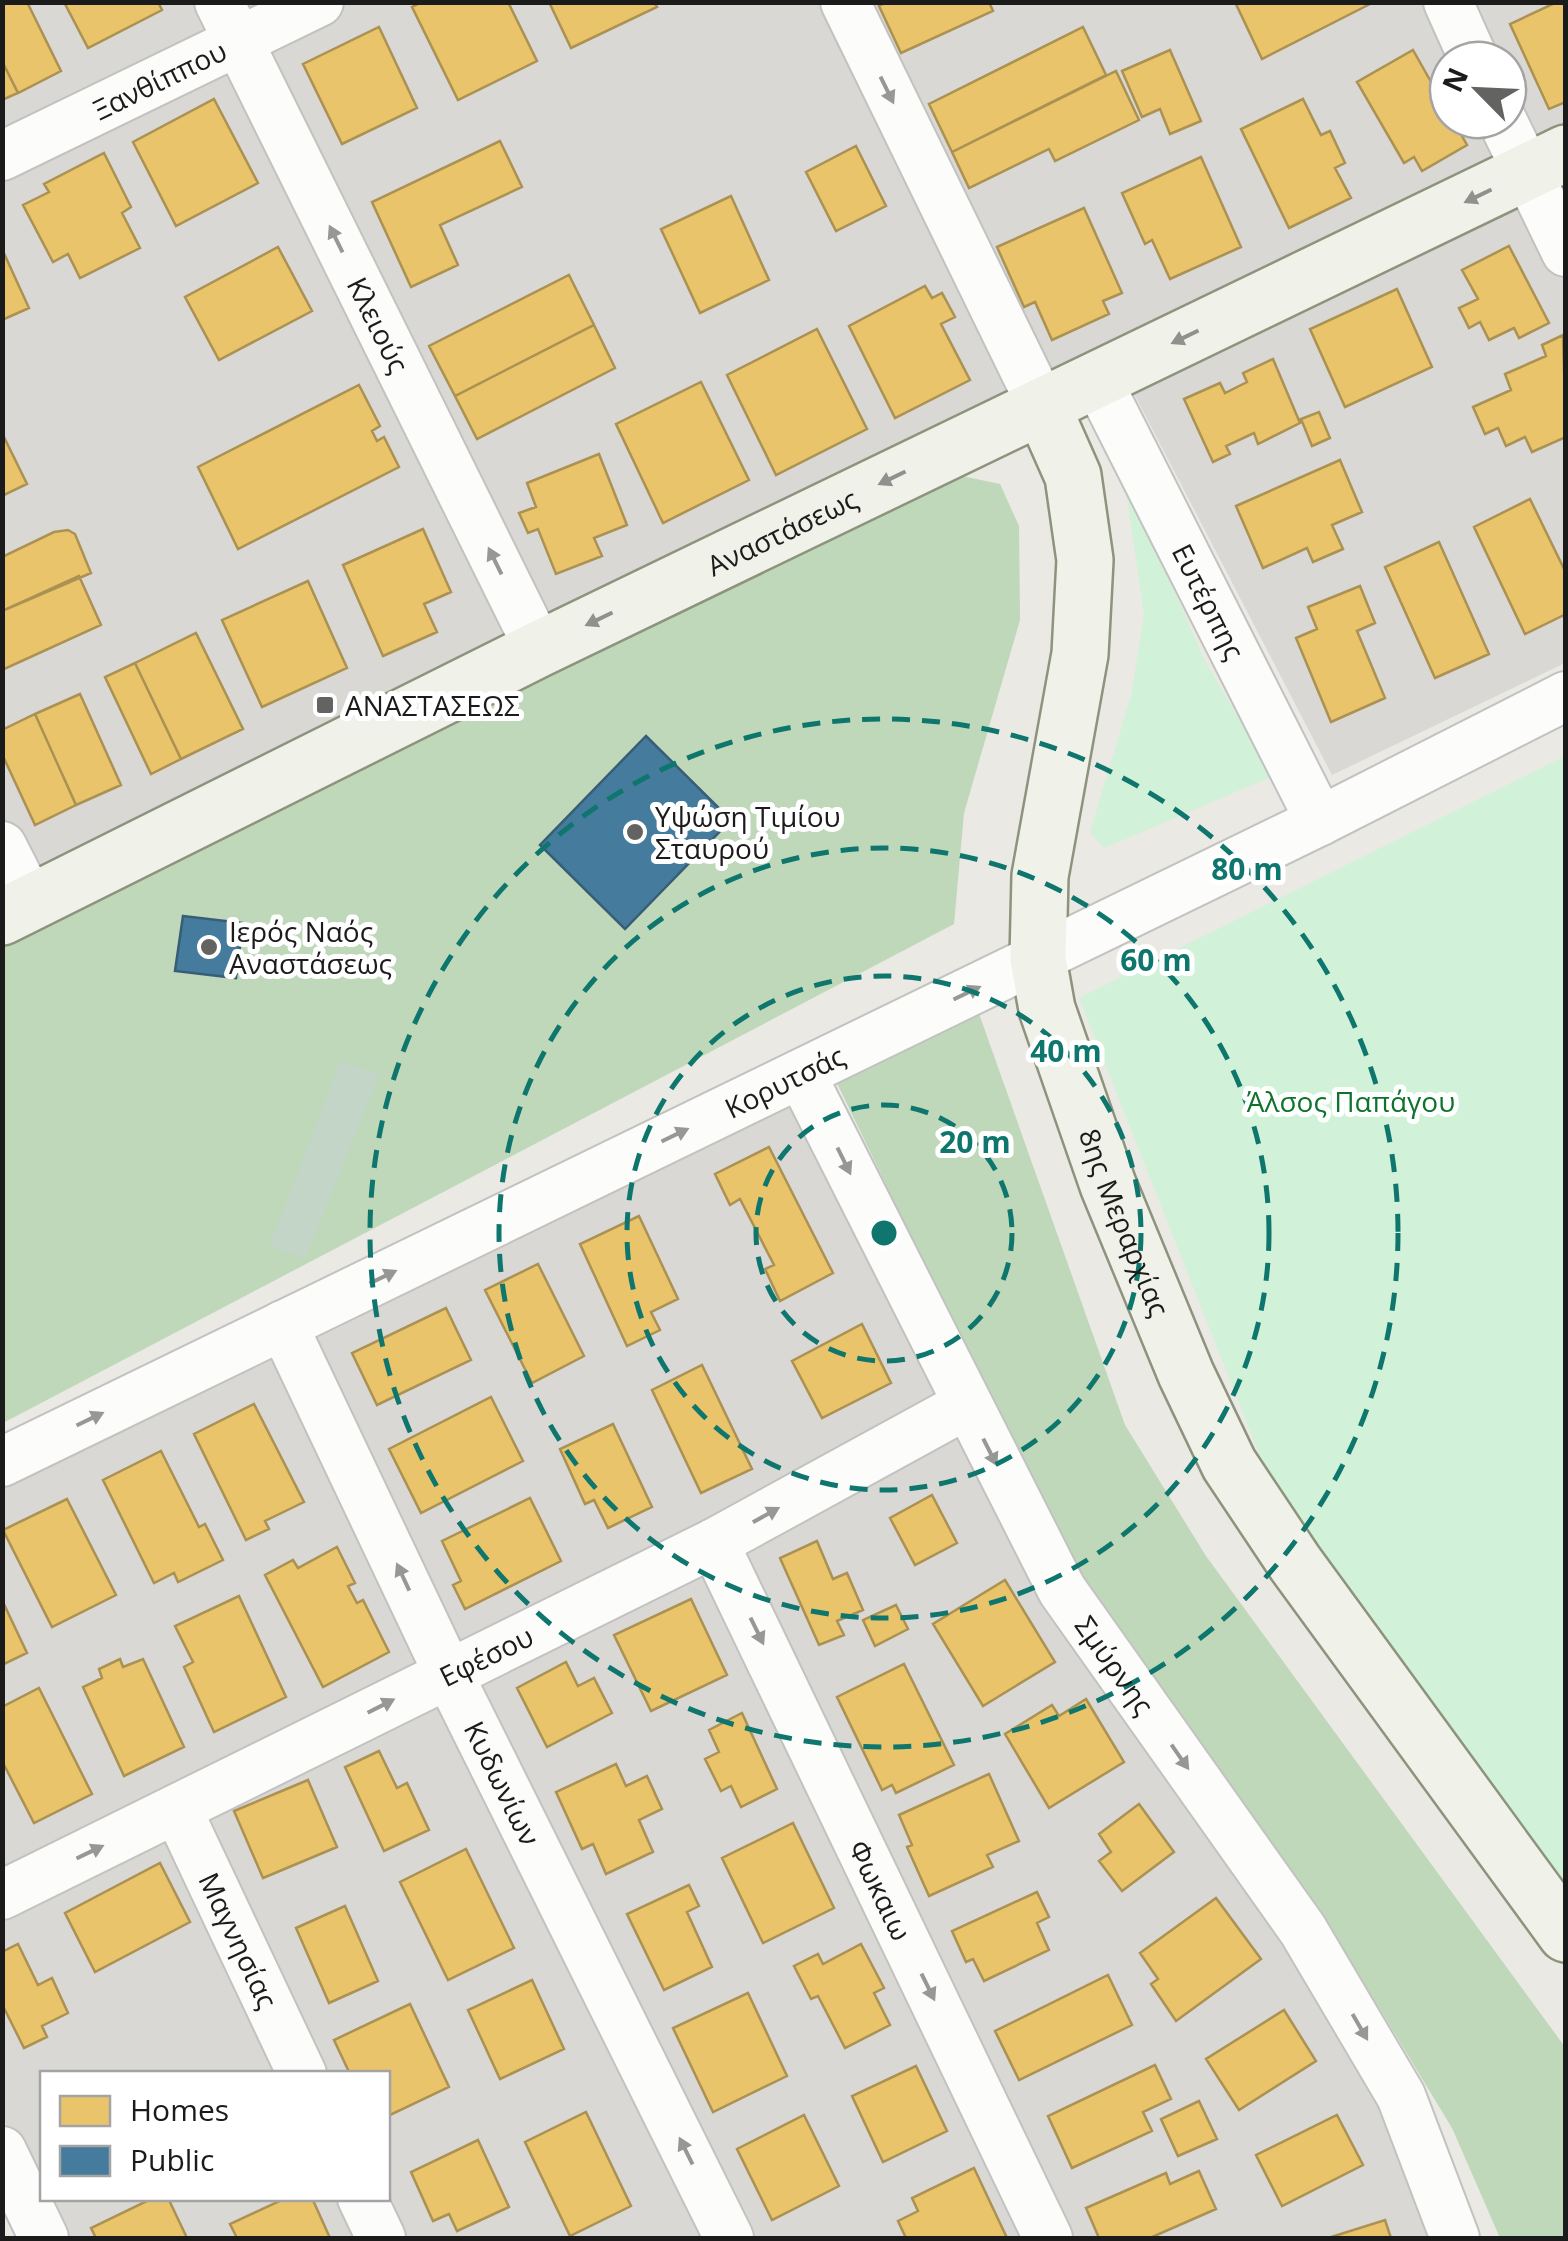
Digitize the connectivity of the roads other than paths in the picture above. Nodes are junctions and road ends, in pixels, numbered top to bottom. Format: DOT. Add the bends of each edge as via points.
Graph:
graph roads {
  1 [pos="319,2"];
  2 [pos="845,2"];
  3 [pos="1448,2"];
  4 [pos="228,22"];
  5 [pos="1465,40"];
  6 [pos="1522,140"];
  7 [pos="2,156"];
  8 [pos="1546,163"];
  9 [pos="1566,252"];
  10 [pos="1097,380"];
  11 [pos="1042,406"];
  12 [pos="539,648"];
  13 [pos="1566,696"];
  14 [pos="1320,821"];
  15 [pos="2,846"];
  16 [pos="17,910"];
  17 [pos="1038,959"];
  18 [pos="801,1074"];
  19 [pos="283,1326"];
  20 [pos="966,1404"];
  21 [pos="2,1462"];
  22 [pos="714,1543"];
  23 [pos="448,1673"];
  24 [pos="176,1809"];
  25 [pos="2,1895"];
  26 [pos="1566,1934"];
  27 [pos="301,2071"];
  28 [pos="2,2151"];
  29 [pos="363,2201"];
  30 [pos="44,2238"];
  31 [pos="381,2238"];
  32 [pos="730,2238"];
  33 [pos="1048,2238"];
  34 [pos="1455,2238"];
  1 -- 4 [label="street, Ξανθίππου"];
  2 -- 11 [label="street, one-way"];
  3 -- 5 [label="street"];
  4 -- 7 [label="street, Ξανθίππου"];
  12 -- 4 [label="street, Κλειούς, one-way"];
  6 -- 8 [label="street"];
  8 -- 9 [label="street"];
  8 -- 10 [label="street, Αναστάσεως, one-way"];
  10 -- 11 [label="street, Αναστάσεως"];
  10 -- 14 [label="street, Ευτέρπης"];
  11 -- 12 [label="street, Αναστάσεως, one-way"];
  11 -- 17 [label="street, 8ης Μεραρχίας" via="1073,476 1085,560 1080,654 1040,876"];
  12 -- 16 [label="street, Αναστάσεως"];
  13 -- 14 [label="street, Κορυτσάς"];
  14 -- 17 [label="street, Κορυτσάς"];
  15 -- 16 [label="street"];
  18 -- 17 [label="street, Κορυτσάς, one-way"];
  17 -- 26 [label="street, 8ης Μεραρχίας" via="1048,1009 1108,1185 1229,1464"];
  19 -- 18 [label="street, Κορυτσάς, one-way"];
  18 -- 20 [label="street, Σμύρνης, one-way"];
  21 -- 19 [label="street, Κορυτσάς, one-way"];
  23 -- 19 [label="street, Κυδωνίων, one-way"];
  22 -- 20 [label="street, Εφέσου, one-way"];
  20 -- 34 [label="street, Σμύρνης, one-way" via="1062,1590 1313,1947 1401,2096"];
  22 -- 23 [label="street, Εφέσου"];
  22 -- 33 [label="street, Φωκαιω, one-way"];
  24 -- 23 [label="street, Εφέσου, one-way"];
  32 -- 23 [label="street, Κυδωνίων, one-way"];
  25 -- 24 [label="street, Εφέσου, one-way"];
  24 -- 27 [label="street, Μαγνησίας"];
  28 -- 30 [label="street"];
  29 -- 31 [label="street"];
}
